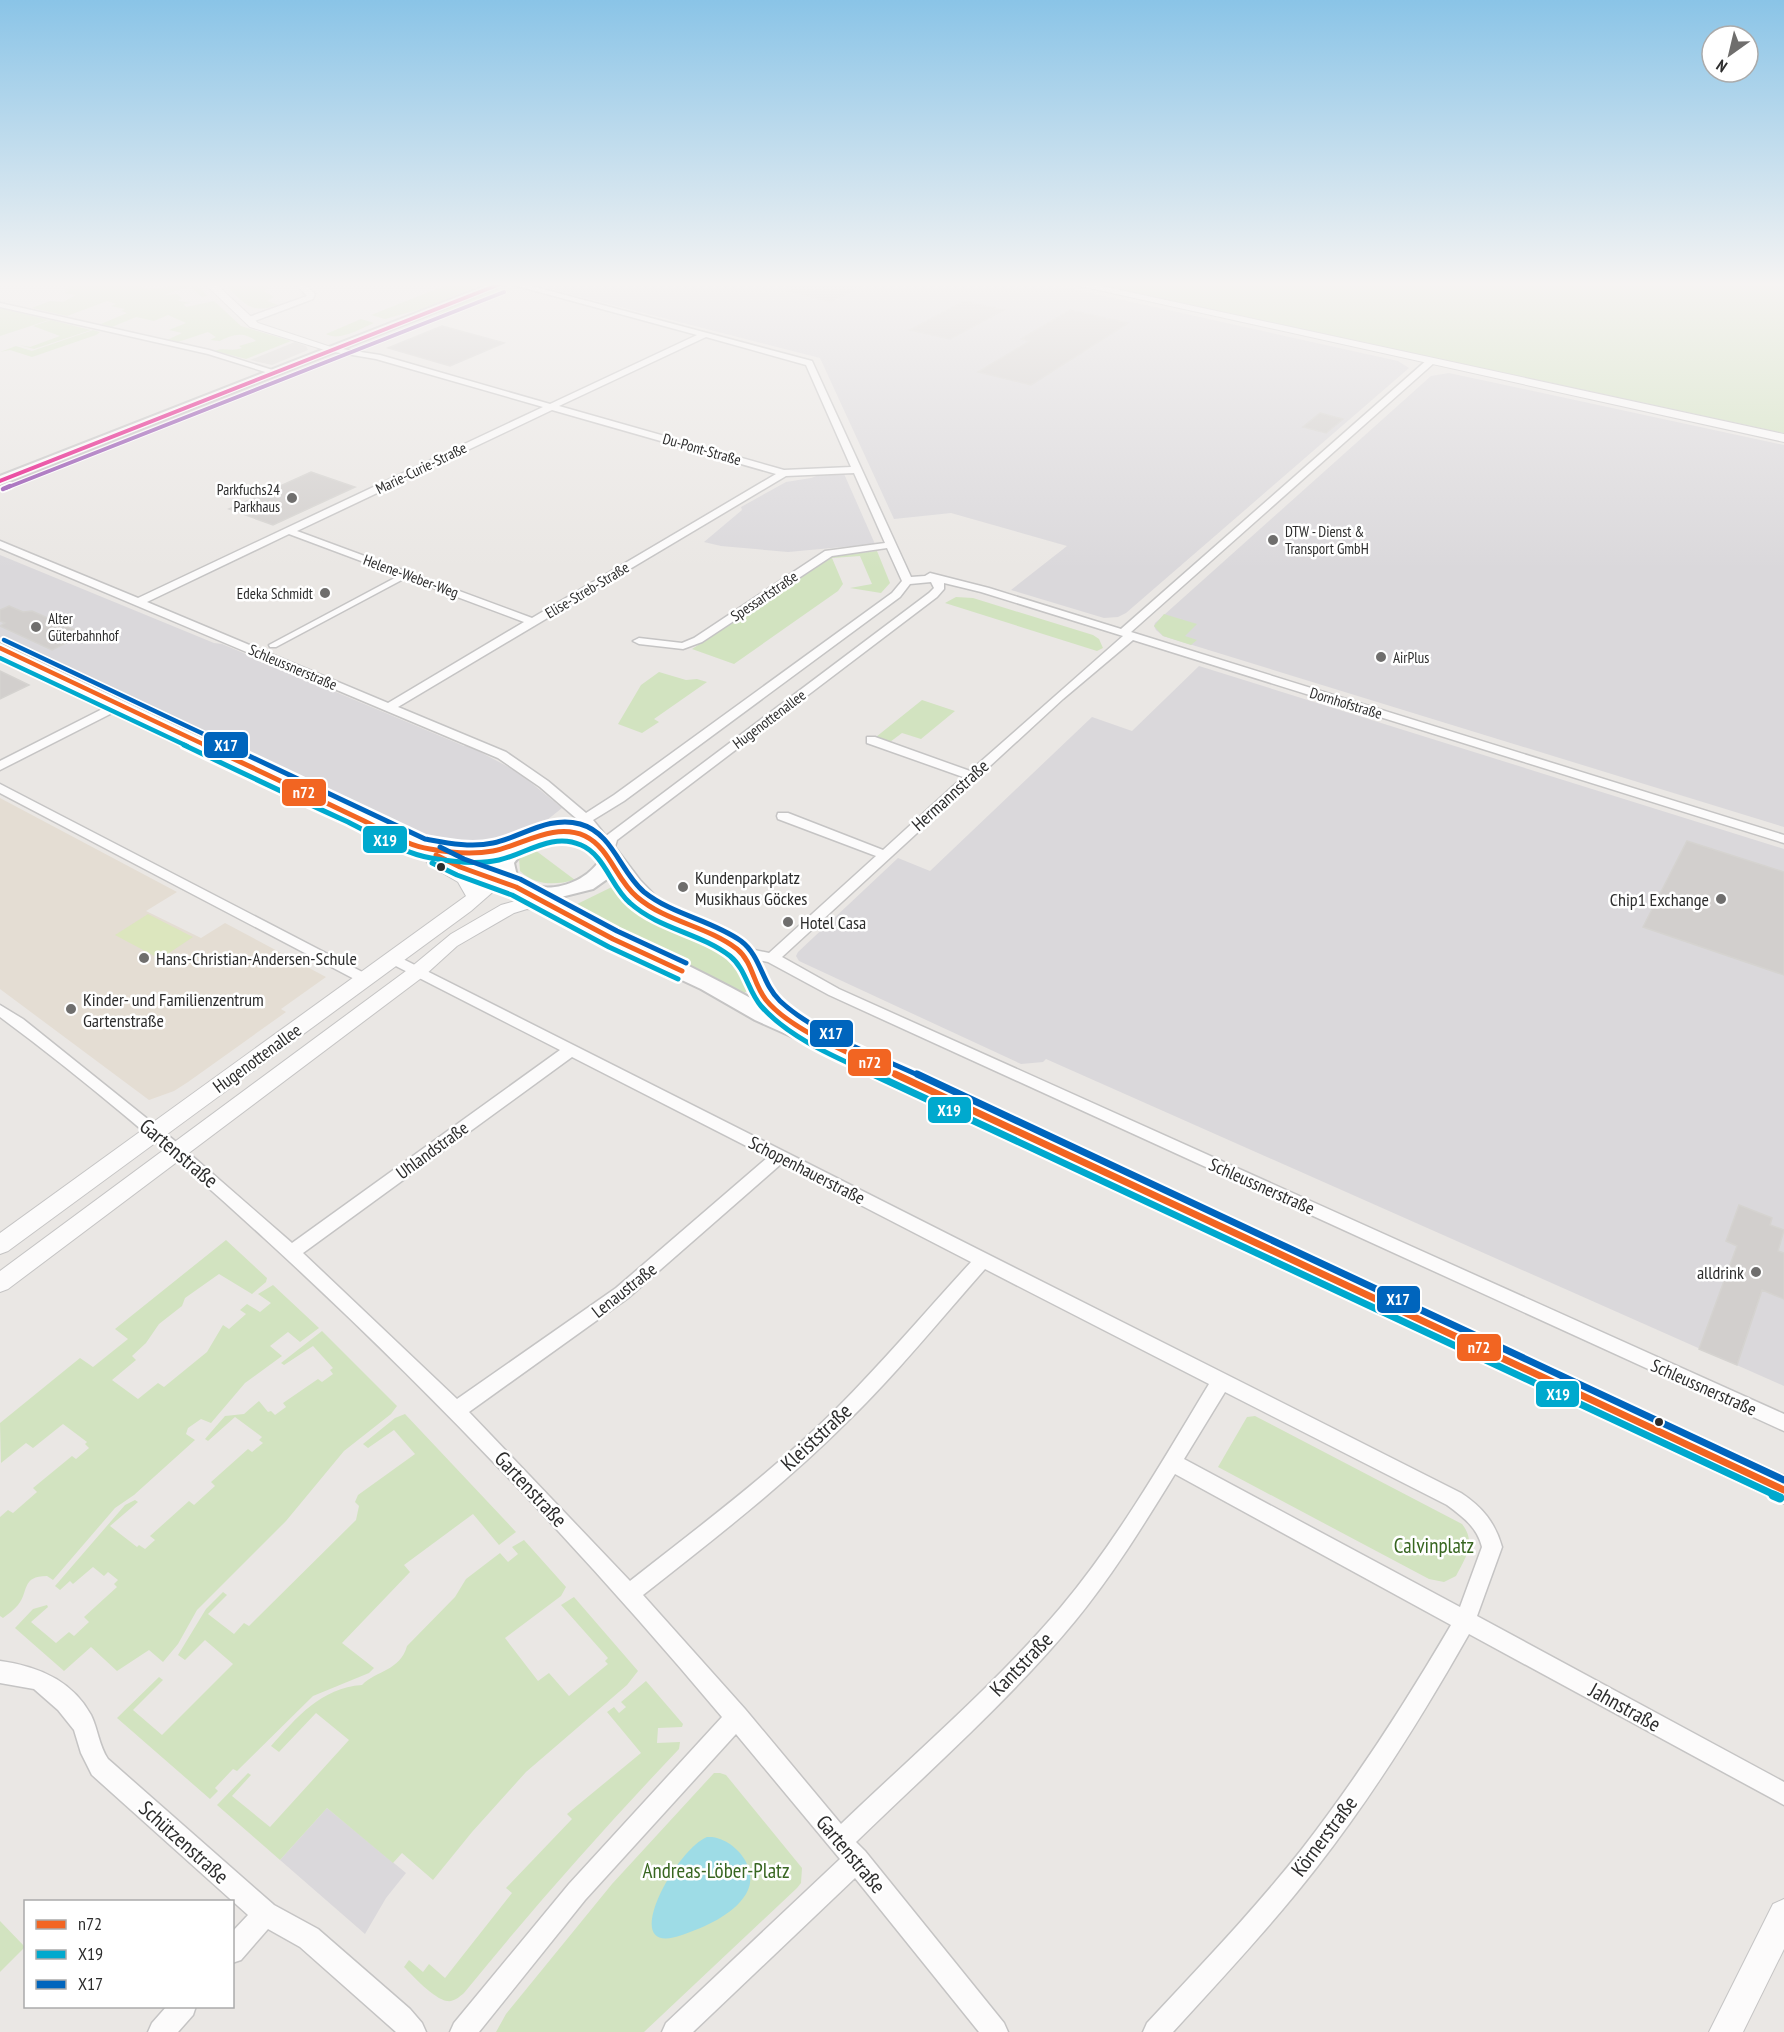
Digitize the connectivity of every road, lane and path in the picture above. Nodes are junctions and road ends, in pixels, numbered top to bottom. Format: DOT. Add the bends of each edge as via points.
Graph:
graph roads {
  1 [pos="257,379"];
  2 [pos="456,379"];
  3 [pos="607,379"];
  4 [pos="816,379"];
  5 [pos="1412,379"];
  6 [pos="1509,379"];
  7 [pos="550,405"];
  8 [pos="1784,438"];
  9 [pos="857,470"];
  10 [pos="784,473"];
  11 [pos="1,481"];
  12 [pos="289,531"];
  13 [pos="0,544"];
  14 [pos="890,545"];
  15 [pos="900,563"];
  16 [pos="407,575"];
  17 [pos="936,578"];
  18 [pos="907,582"];
  19 [pos="138,602"];
  20 [pos="534,622"];
  21 [pos="1127,634"];
  22 [pos="639,641"];
  23 [pos="273,645"];
  24 [pos="0,648"];
  25 [pos="120,704"];
  26 [pos="389,707"];
  27 [pos="871,740"];
  28 [pos="0,766"];
  29 [pos="971,776"];
  30 [pos="0,788"];
  31 [pos="783,816"];
  32 [pos="579,828"];
  33 [pos="1784,838"];
  34 [pos="521,844"];
  35 [pos="422,848"];
  36 [pos="607,854"];
  37 [pos="884,855"];
  38 [pos="501,871"];
  39 [pos="522,890"];
  40 [pos="475,896"];
  41 [pos="554,906"];
  42 [pos="456,939"];
  43 [pos="740,952"];
  44 [pos="772,958"];
  45 [pos="393,959"];
  46 [pos="417,972"];
  47 [pos="365,979"];
  48 [pos="0,1010"];
  49 [pos="841,1049"];
  50 [pos="571,1050"];
  51 [pos="155,1132"];
  52 [pos="177,1151"];
  53 [pos="780,1156"];
  54 [pos="0,1245"];
  55 [pos="293,1251"];
  56 [pos="983,1260"];
  57 [pos="0,1283"];
  58 [pos="1221,1381"];
  59 [pos="457,1410"];
  60 [pos="1784,1423"];
  61 [pos="1172,1462"];
  62 [pos="1784,1490"];
  63 [pos="630,1593"];
  64 [pos="1465,1621"];
  65 [pos="0,1672"];
  66 [pos="736,1717"];
  67 [pos="1784,1794"];
  68 [pos="849,1850"];
  69 [pos="266,1914"];
  70 [pos="1784,1916"];
  71 [pos="234,1950"];
  72 [pos="183,2008"];
  73 [pos="161,2032"];
  74 [pos="413,2032"];
  75 [pos="463,2032"];
  76 [pos="675,2032"];
  77 [pos="995,2032"];
  78 [pos="1156,2032"];
  79 [pos="1726,2032"];
  1 -- 11 [label="main road"];
  2 -- 7 [label="street, Du-Pont-Straße"];
  3 -- 7 [label="street, Marie-Curie-Straße"];
  4 -- 9 [label="street"];
  5 -- 21 [label="street, Hermannstraße"];
  6 -- 8 [label="street"];
  7 -- 10 [label="street, Du-Pont-Straße"];
  7 -- 12 [label="street, Marie-Curie-Straße"];
  9 -- 10 [label="street, Du-Pont-Straße"];
  9 -- 14 [label="street"];
  10 -- 20 [label="street, Elise-Streb-Straße"];
  12 -- 16 [label="street, Helene-Weber-Weg"];
  12 -- 19 [label="street, Marie-Curie-Straße"];
  13 -- 19 [label="street, Schleussnerstraße"];
  14 -- 15 [label="street"];
  14 -- 22 [label="street, Spessartstraße" via="829,553 691,643 683,646"];
  15 -- 17 [label="street"];
  15 -- 18 [label="street"];
  16 -- 20 [label="street, Helene-Weber-Weg"];
  16 -- 23 [label="street"];
  17 -- 18 [label="street, Dornhofstraße"];
  17 -- 21 [label="street, Dornhofstraße"];
  17 -- 36 [label="street, Hugenottenallee" via="940,587 933,595 615,835"];
  18 -- 32 [label="street, Hugenottenallee" via="896,595"];
  19 -- 26 [label="street, Schleussnerstraße"];
  20 -- 26 [label="street, Elise-Streb-Straße"];
  21 -- 29 [label="street, Hermannstraße"];
  21 -- 33 [label="street, Dornhofstraße"];
  24 -- 25 [label="main road"];
  25 -- 28 [label="street"];
  25 -- 35 [label="main road"];
  26 -- 32 [label="street, Schleussnerstraße" via="502,755 544,784 573,812"];
  27 -- 29 [label="street"];
  29 -- 37 [label="street, Hermannstraße"];
  30 -- 47 [label="street"];
  31 -- 37 [label="street"];
  32 -- 34 [label="main road, Hugenottenallee" via="535,837"];
  32 -- 36 [label="main road"];
  34 -- 35 [label="main road" via="466,854"];
  34 -- 38 [label="main road, Hugenottenallee" via="509,855"];
  35 -- 38 [label="main road" via="460,867"];
  35 -- 40 [label="street" via="435,861 462,875 472,885"];
  36 -- 39 [label="main road, Hugenottenallee" via="599,876 579,888"];
  36 -- 43 [label="main road, Schleussnerstraße" via="634,895 654,911"];
  37 -- 44 [label="street, Hermannstraße"];
  38 -- 39 [label="main road"];
  38 -- 40 [label="street, Hugenottenallee"];
  39 -- 41 [label="main road"];
  39 -- 42 [label="street, Hugenottenallee" via="462,930"];
  40 -- 45 [label="street, Hugenottenallee"];
  41 -- 42 [label="street, Hugenottenallee" via="521,904"];
  41 -- 49 [label="main road" via="763,1015"];
  42 -- 46 [label="street, Hugenottenallee"];
  43 -- 44 [label="street, Schleussnerstraße"];
  43 -- 49 [label="main road, Schleussnerstraße" via="750,964 760,991 776,1009"];
  44 -- 60 [label="street, Schleussnerstraße" via="834,992"];
  45 -- 46 [label="street, Schopenhauerstraße"];
  45 -- 47 [label="street, Hugenottenallee"];
  46 -- 50 [label="street, Schopenhauerstraße"];
  46 -- 52 [label="street, Hugenottenallee"];
  47 -- 51 [label="street, Hugenottenallee"];
  48 -- 51 [label="street, Gartenstraße"];
  49 -- 62 [label="main road"];
  50 -- 53 [label="street, Schopenhauerstraße"];
  50 -- 55 [label="street, Uhlandstraße"];
  51 -- 52 [label="street, Gartenstraße"];
  51 -- 54 [label="street, Hugenottenallee"];
  52 -- 55 [label="street, Gartenstraße"];
  52 -- 57 [label="street, Hugenottenallee"];
  53 -- 56 [label="street, Schopenhauerstraße"];
  53 -- 59 [label="street, Lenaustraße" via="630,1286"];
  55 -- 59 [label="street, Gartenstraße"];
  56 -- 58 [label="street, Schopenhauerstraße"];
  56 -- 63 [label="street, Kleiststraße" via="841,1415 760,1488"];
  58 -- 61 [label="street"];
  58 -- 64 [label="street" via="1473,1512 1484,1524 1492,1547"];
  59 -- 63 [label="street, Gartenstraße"];
  61 -- 64 [label="street"];
  61 -- 68 [label="street, Kantstraße" via="1113,1554 1068,1614"];
  63 -- 66 [label="street, Gartenstraße"];
  64 -- 67 [label="street, Jahnstraße"];
  64 -- 78 [label="street, Körnerstraße" via="1416,1706 1351,1802 1250,1931"];
  65 -- 69 [label="street, Schützenstraße" via="42,1682 68,1705 82,1721 99,1767"];
  66 -- 68 [label="street, Gartenstraße"];
  66 -- 75 [label="street" via="577,1892"];
  68 -- 76 [label="street"];
  68 -- 77 [label="street, Gartenstraße"];
  69 -- 71 [label="street"];
  69 -- 74 [label="street, Schützenstraße" via="309,1938"];
  70 -- 79 [label="street"];
  72 -- 73 [label="street"];
}
